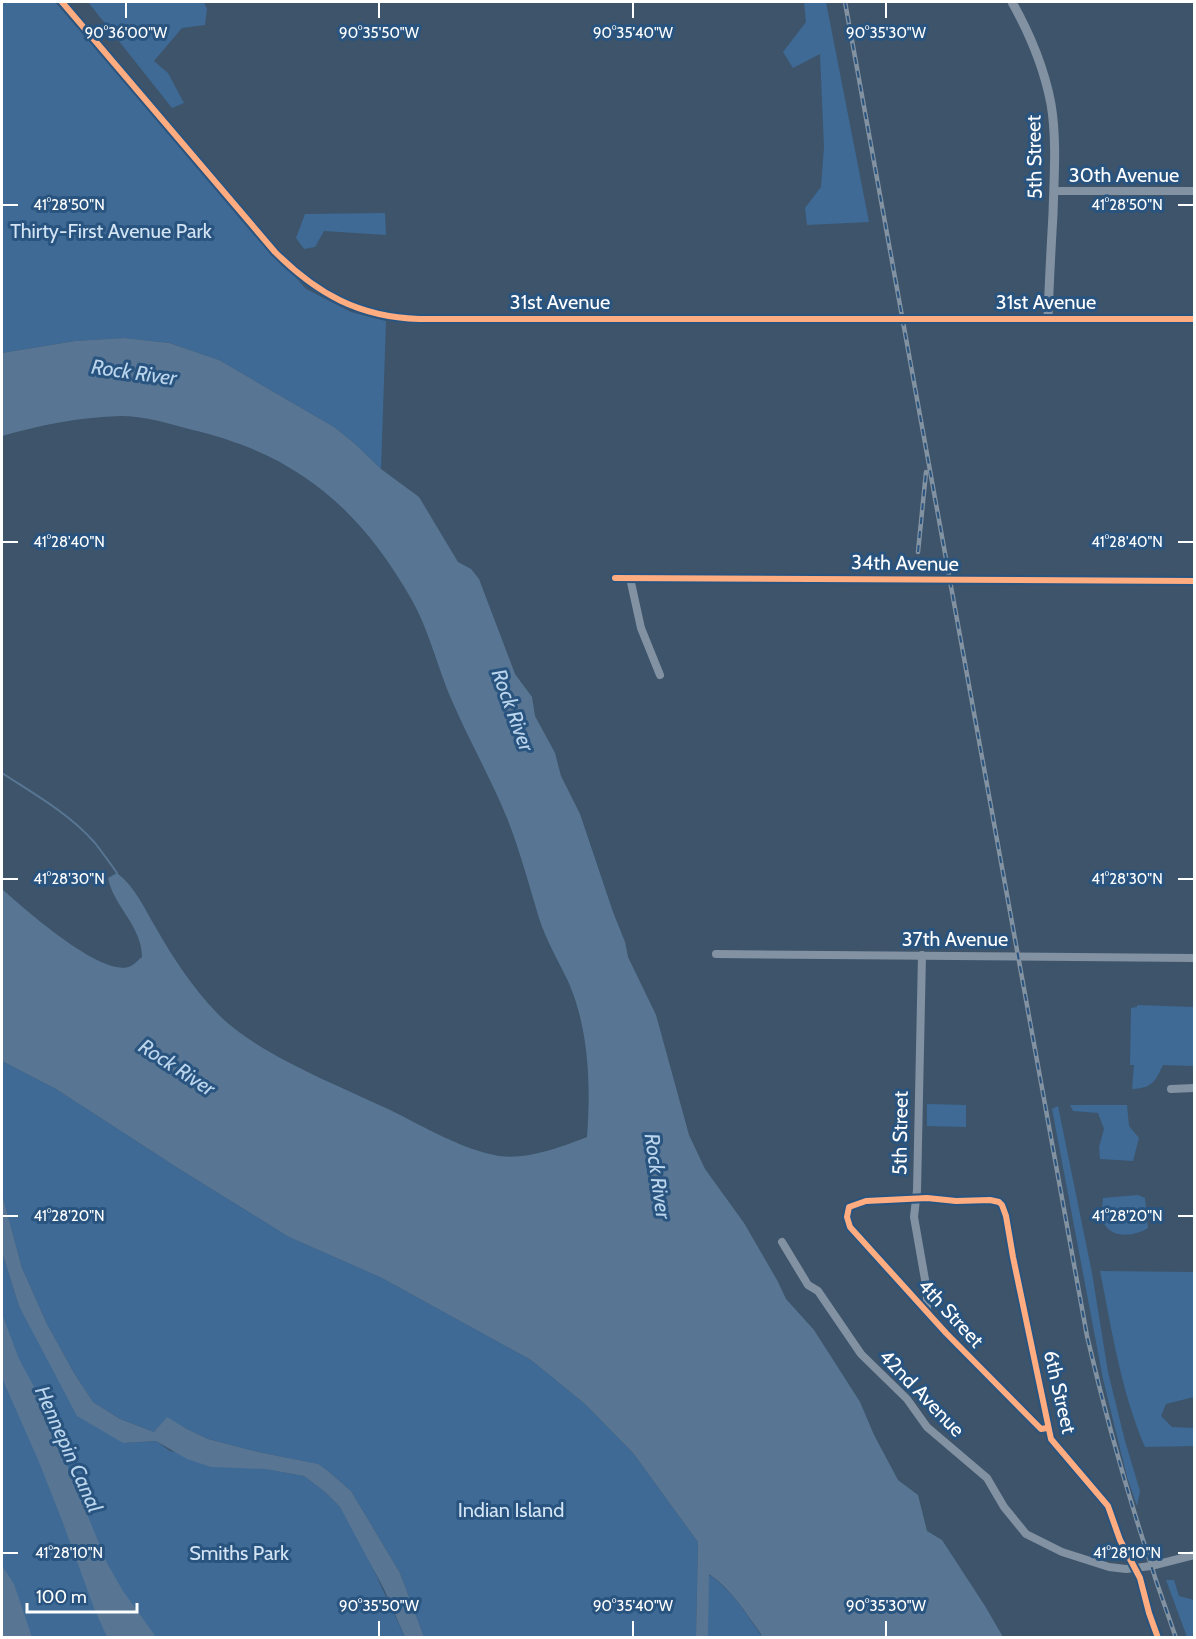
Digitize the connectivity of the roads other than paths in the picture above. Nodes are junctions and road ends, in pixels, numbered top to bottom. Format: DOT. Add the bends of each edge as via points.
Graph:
graph roads {
  1 [pos="62,2"];
  2 [pos="1012,2"];
  3 [pos="1054,191"];
  4 [pos="1194,191"];
  5 [pos="1047,319"];
  6 [pos="1194,319"];
  7 [pos="615,578"];
  8 [pos="630,578"];
  9 [pos="1194,581"];
  10 [pos="660,675"];
  11 [pos="716,954"];
  12 [pos="922,955"];
  13 [pos="1194,958"];
  14 [pos="1194,1088"];
  15 [pos="1171,1089"];
  16 [pos="916,1198"];
  17 [pos="782,1242"];
  18 [pos="927,1310"];
  19 [pos="1047,1428"];
  20 [pos="1194,1555"];
  21 [pos="1135,1568"];
  22 [pos="1158,1638"];
  1 -- 5 [label="street, 31st Avenue" via="275,252 321,291 361,309 419,319"];
  2 -- 3 [label="street, 5th Street" via="1036,50 1051,104"];
  3 -- 4 [label="street, 30th Avenue"];
  3 -- 5 [label="street, 5th Street"];
  5 -- 6 [label="street, 31st Avenue"];
  7 -- 8 [label="street, 34th Avenue"];
  8 -- 9 [label="street, 34th Avenue"];
  8 -- 10 [label="street" via="641,628"];
  11 -- 12 [label="street, 37th Avenue"];
  12 -- 13 [label="street, 37th Avenue"];
  12 -- 16 [label="street, 5th Street"];
  14 -- 15 [label="street"];
  16 -- 18 [label="street, 5th Street" via="914,1217"];
  16 -- 18 [label="street, 4th Street" via="866,1201 849,1207 847,1217 850,1227"];
  16 -- 19 [label="street, 6th Street" via="999,1202 1006,1216"];
  17 -- 21 [label="street, 42nd Avenue" via="808,1285 818,1291 861,1354 907,1399 927,1427 987,1478 1026,1534 1048,1546 1109,1567"];
  18 -- 19 [label="street, 4th Street" via="1041,1429"];
  19 -- 21 [label="street, 6th Street" via="1057,1448 1108,1506 1119,1540"];
  20 -- 21 [label="street, 42nd Avenue"];
  21 -- 22 [label="street, 6th Street"];
}
